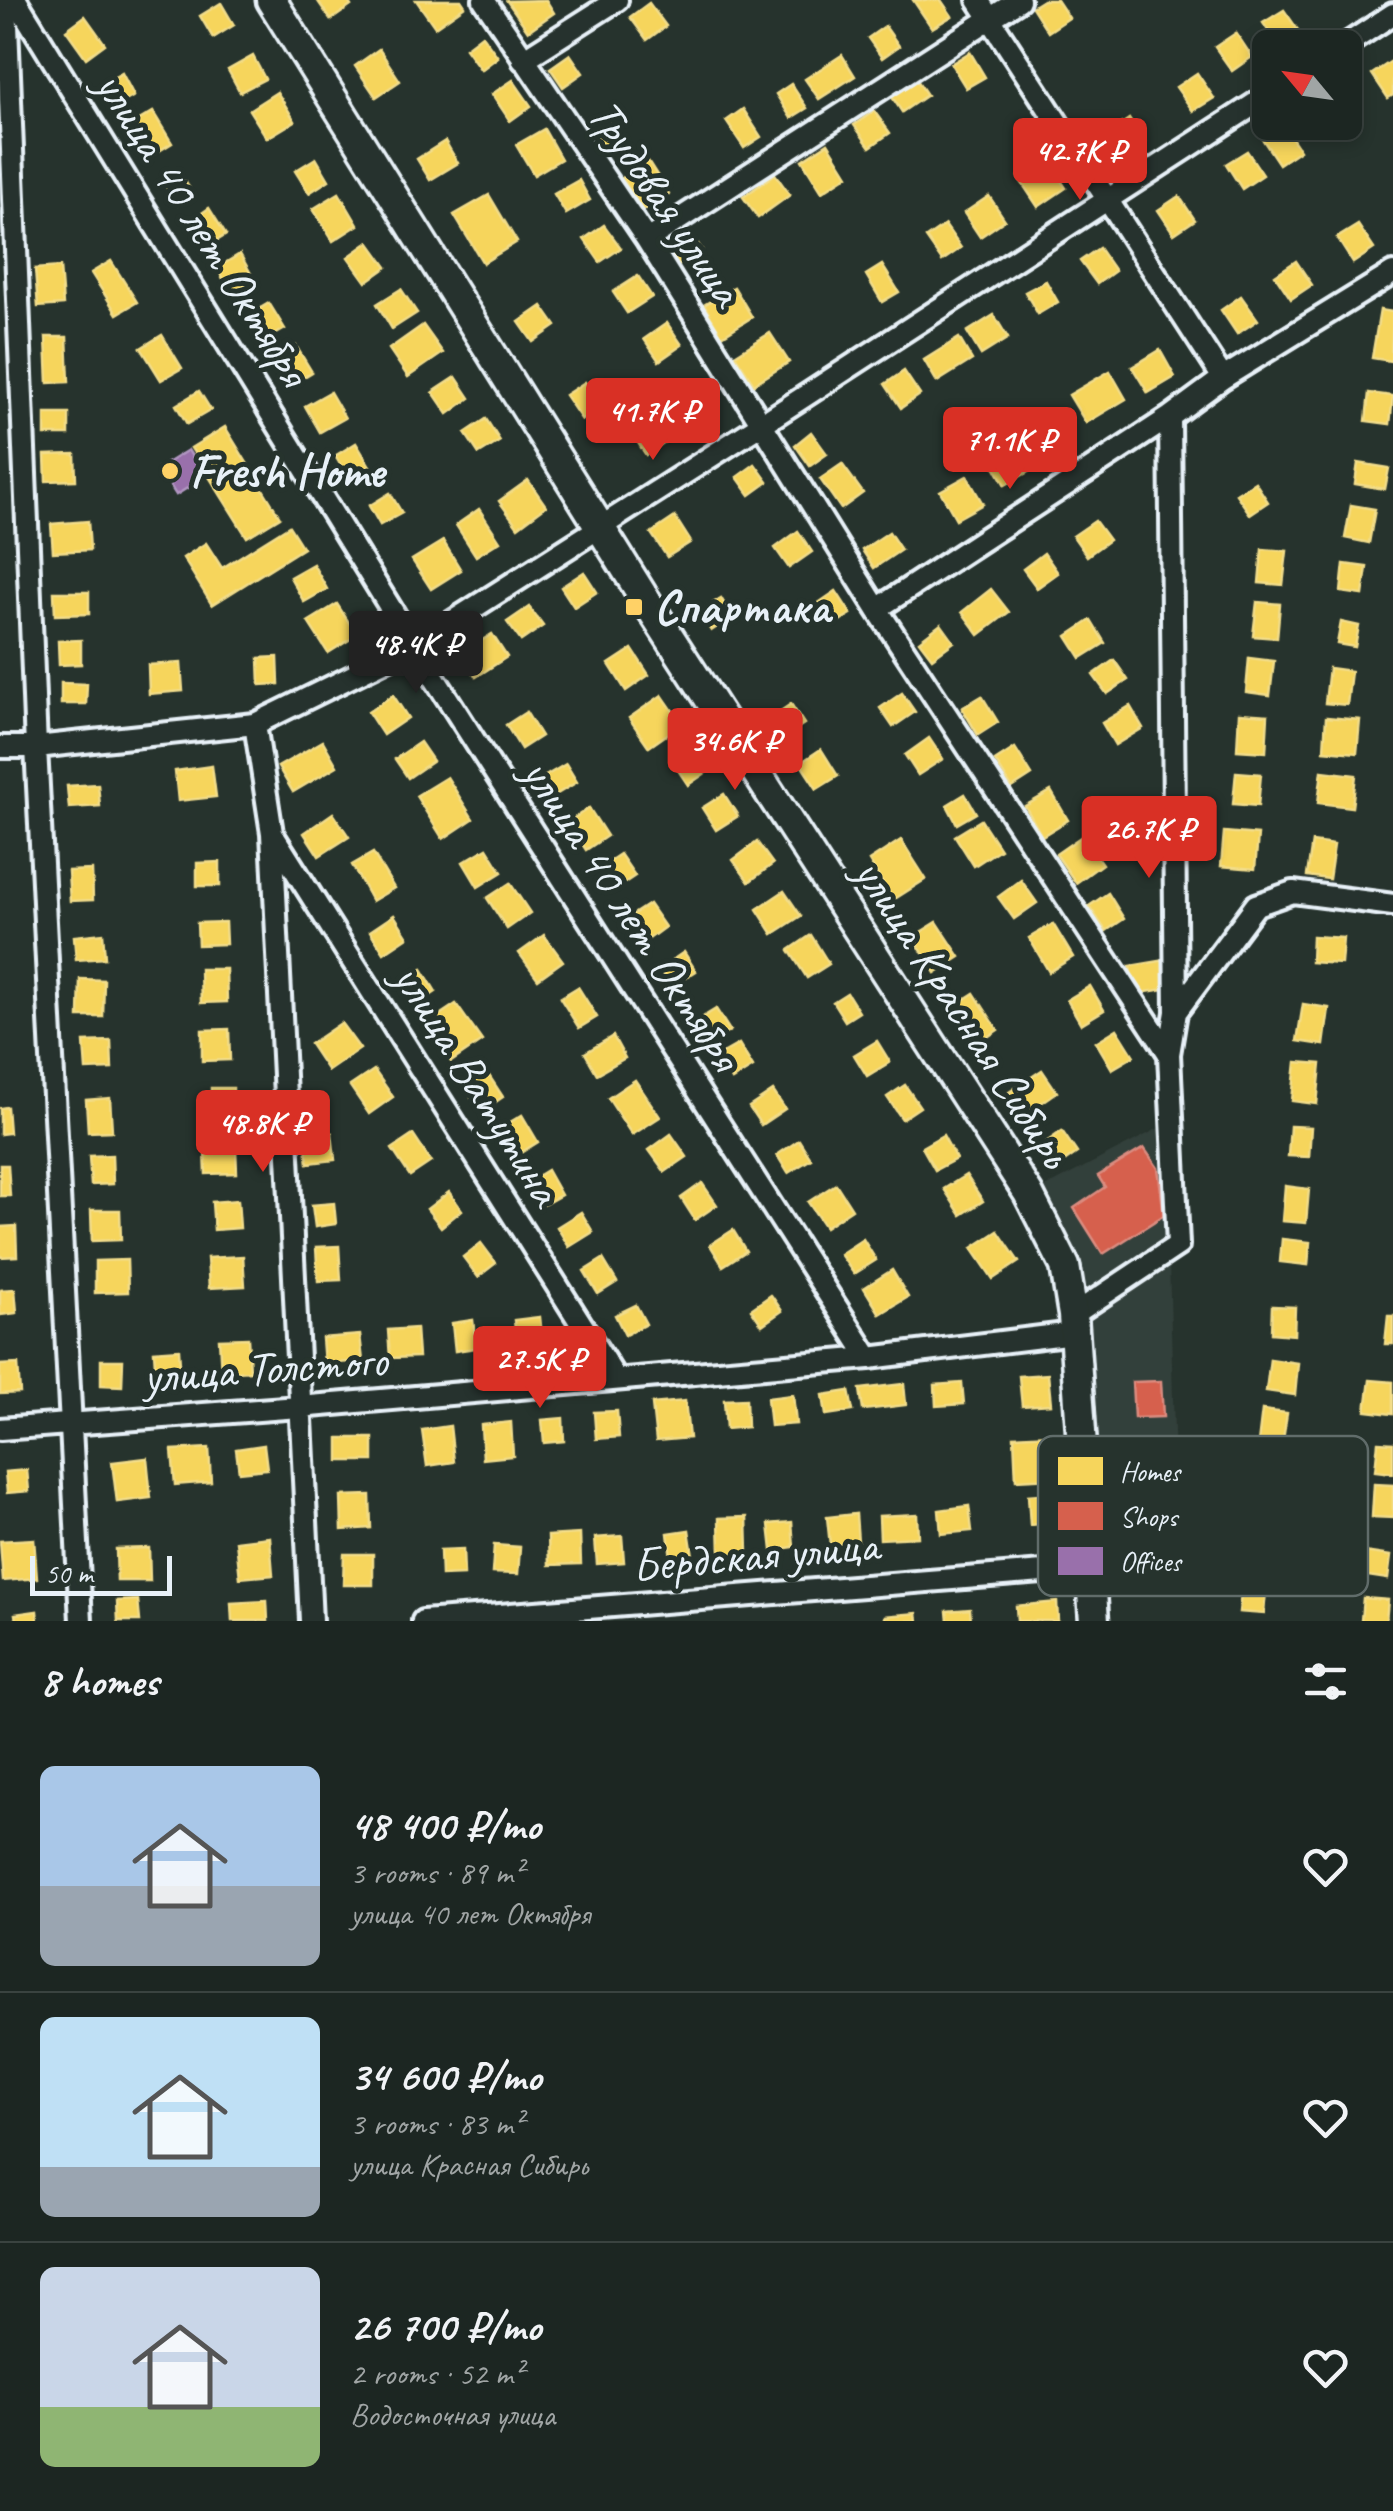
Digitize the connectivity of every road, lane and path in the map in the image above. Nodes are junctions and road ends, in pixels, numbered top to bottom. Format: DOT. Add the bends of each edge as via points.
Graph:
graph roads {
  1 [pos="6,0"];
  2 [pos="16,0"];
  3 [pos="271,0"];
  4 [pos="484,0"];
  5 [pos="616,0"];
  6 [pos="978,0"];
  7 [pos="1020,0"];
  8 [pos="1393,14"];
  9 [pos="990,19"];
  10 [pos="1362,34"];
  11 [pos="523,60"];
  12 [pos="1252,106"];
  13 [pos="1108,200"];
  14 [pos="647,240"];
  15 [pos="1393,274"];
  16 [pos="1223,378"];
  17 [pos="1170,417"];
  18 [pos="762,424"];
  19 [pos="599,527"];
  20 [pos="877,609"];
  21 [pos="414,646"];
  22 [pos="255,724"];
  23 [pos="36,746"];
  24 [pos="0,747"];
  25 [pos="272,833"];
  26 [pos="1393,904"];
  27 [pos="1176,1012"];
  28 [pos="1169,1054"];
  29 [pos="1074,1324"];
  30 [pos="869,1358"];
  31 [pos="616,1378"];
  32 [pos="299,1407"];
  33 [pos="70,1424"];
  34 [pos="0,1429"];
  35 [pos="1082,1436"];
  36 [pos="1038,1572"];
  37 [pos="1093,1596"];
  38 [pos="81,1621"];
  39 [pos="310,1621"];
  40 [pos="424,1621"];
  41 [pos="1094,1621"];
  1 -- 23 [label="street"];
  2 -- 21 [label="street, улица 40 лет Октября"];
  3 -- 19 [label="main road, улица Красная Сибирь"];
  4 -- 11 [label="street, Трудовая улица"];
  5 -- 11 [label="street"];
  6 -- 9 [label="street"];
  7 -- 9 [label="street"];
  8 -- 10 [label="street"];
  9 -- 13 [label="street"];
  9 -- 14 [label="street"];
  11 -- 14 [label="street, Трудовая улица"];
  12 -- 13 [label="street"];
  13 -- 16 [label="street"];
  13 -- 18 [label="street"];
  14 -- 18 [label="street, Трудовая улица"];
  15 -- 16 [label="street"];
  16 -- 17 [label="street"];
  17 -- 20 [label="street"];
  17 -- 27 [label="street"];
  18 -- 19 [label="street"];
  18 -- 20 [label="street, Трудовая улица"];
  19 -- 21 [label="street"];
  19 -- 29 [label="main road, улица Красная Сибирь" via="1028,1193 1065,1266"];
  20 -- 28 [label="street, Трудовая улица"];
  21 -- 22 [label="street"];
  21 -- 30 [label="street, улица 40 лет Октября"];
  22 -- 23 [label="street"];
  22 -- 25 [label="street"];
  23 -- 24 [label="street"];
  23 -- 33 [label="street"];
  25 -- 31 [label="street, улица Ватутина"];
  25 -- 32 [label="street"];
  26 -- 27 [label="street" via="1294,892 1256,905"];
  27 -- 28 [label="street"];
  28 -- 29 [label="street" via="1178,1245"];
  29 -- 30 [label="street, улица Толстого"];
  29 -- 35 [label="main road, улица Красная Сибирь"];
  30 -- 31 [label="street, улица Толстого"];
  31 -- 32 [label="street, улица Толстого"];
  32 -- 33 [label="street, улица Толстого"];
  32 -- 39 [label="street"];
  33 -- 34 [label="street, улица Толстого"];
  33 -- 38 [label="street"];
  36 -- 40 [label="street, Бердская улица"];
  37 -- 41 [label="main road, улица Красная Сибирь"];
}
